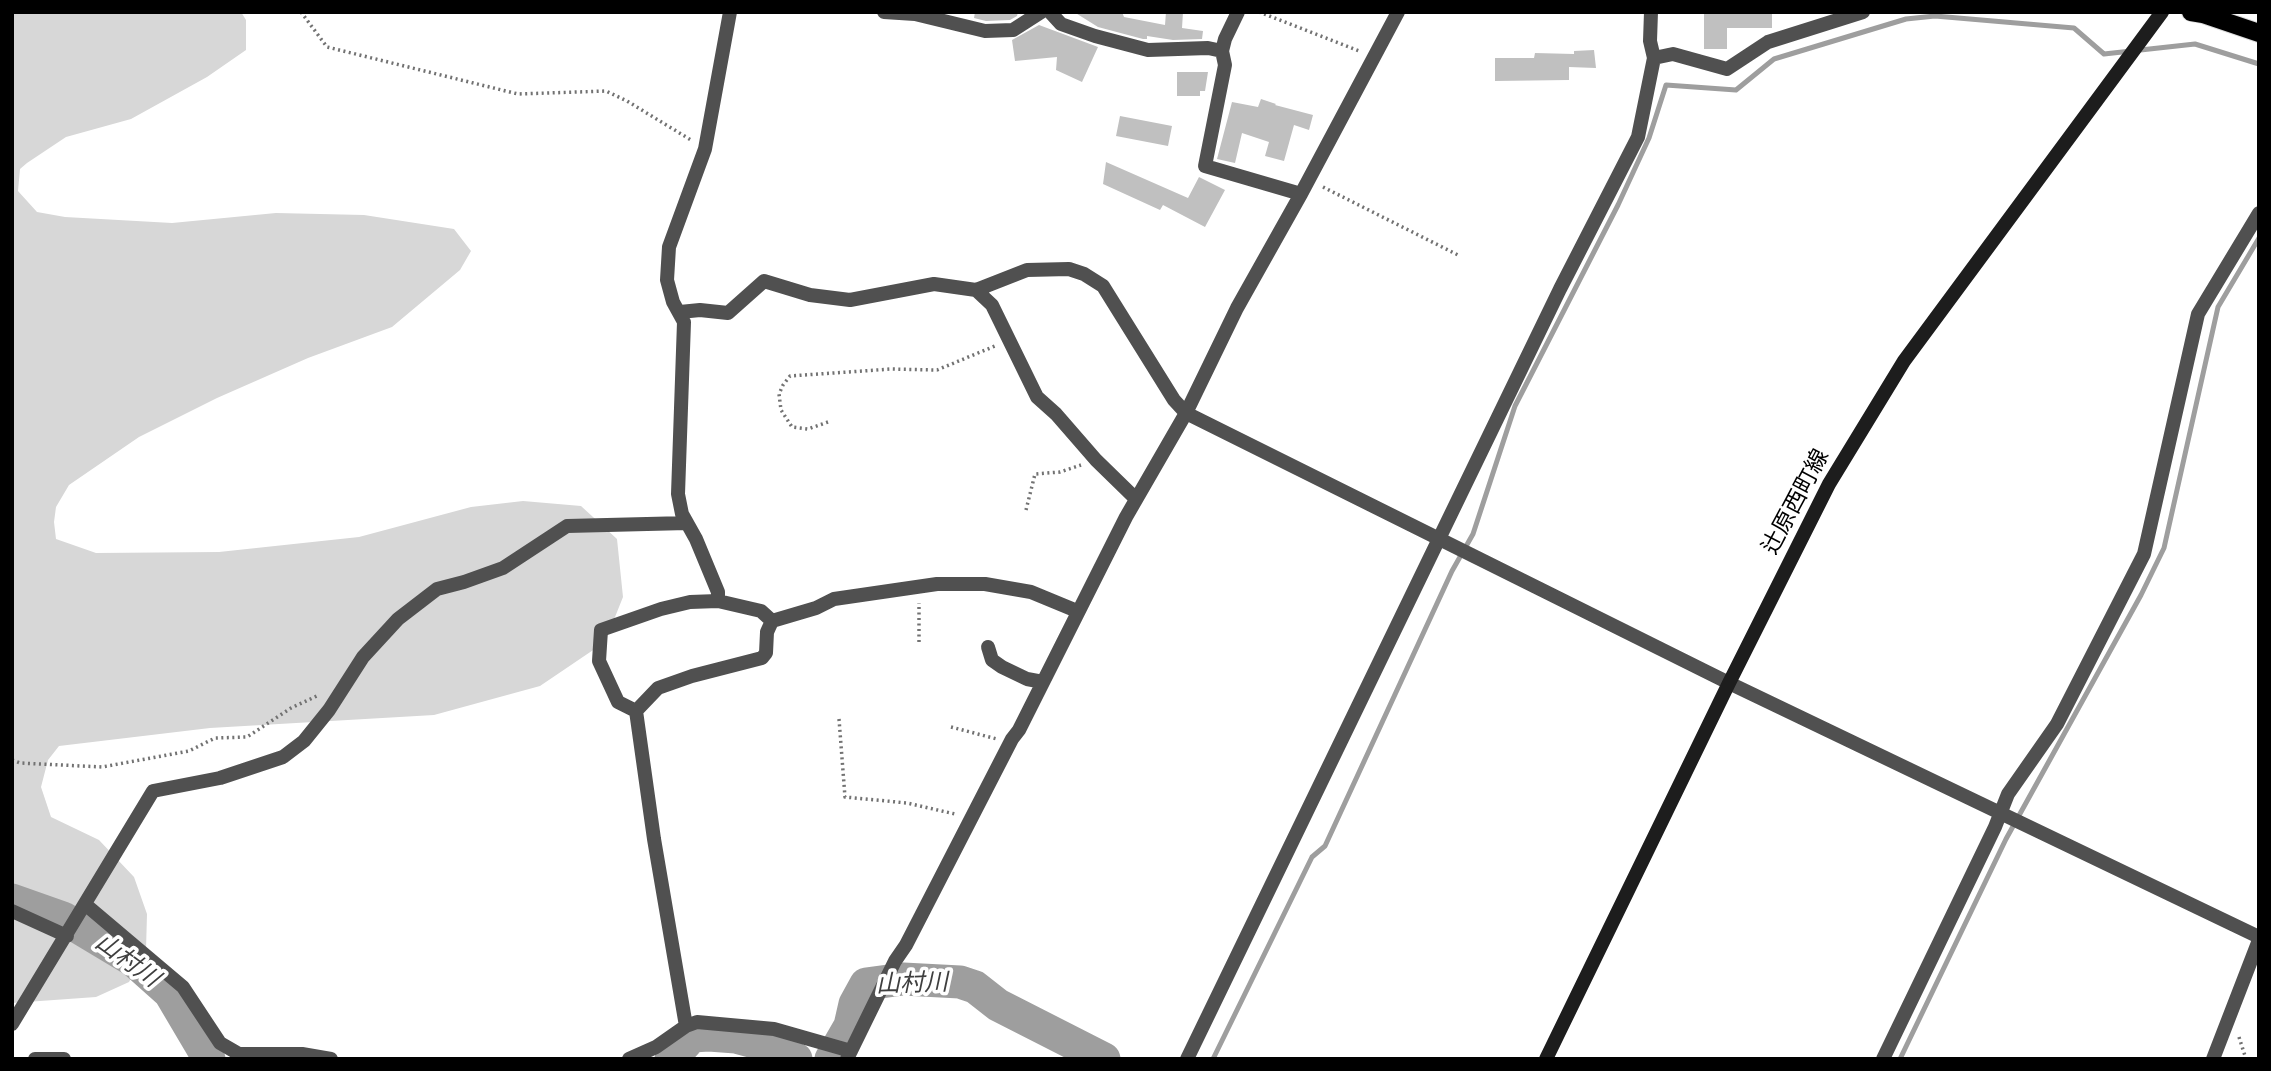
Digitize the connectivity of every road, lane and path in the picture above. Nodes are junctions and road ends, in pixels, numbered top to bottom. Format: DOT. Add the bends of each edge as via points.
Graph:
graph roads {
  1 [pos="301,12"];
  2 [pos="730,12"];
  3 [pos="884,12"];
  4 [pos="1041,12"];
  5 [pos="1050,12"];
  6 [pos="1238,12"];
  7 [pos="1259,12"];
  8 [pos="1398,12"];
  9 [pos="1651,12"];
  10 [pos="1863,12"];
  11 [pos="2162,12"];
  12 [pos="2190,12"];
  13 [pos="915,13"];
  14 [pos="2259,33"];
  15 [pos="1222,51"];
  16 [pos="1374,57"];
  17 [pos="1654,58"];
  18 [pos="705,149"];
  19 [pos="1309,179"];
  20 [pos="1301,194"];
  21 [pos="2259,213"];
  22 [pos="1458,255"];
  23 [pos="976,290"];
  24 [pos="680,312"];
  25 [pos="1010,340"];
  26 [pos="1186,412"];
  27 [pos="828,422"];
  28 [pos="1096,460"];
  29 [pos="1136,499"];
  30 [pos="1026,510"];
  31 [pos="687,523"];
  32 [pos="1439,539"];
  33 [pos="919,587"];
  34 [pos="718,601"];
  35 [pos="1077,611"];
  36 [pos="772,621"];
  37 [pos="919,642"];
  38 [pos="988,647"];
  39 [pos="1043,681"];
  40 [pos="1729,683"];
  41 [pos="326,685"];
  42 [pos="635,711"];
  43 [pos="839,719"];
  44 [pos="951,727"];
  45 [pos="1006,741"];
  46 [pos="12,760"];
  47 [pos="1999,812"];
  48 [pos="970,819"];
  49 [pos="86,905"];
  50 [pos="12,911"];
  51 [pos="67,936"];
  52 [pos="2259,939"];
  53 [pos="12,1024"];
  54 [pos="686,1026"];
  55 [pos="2239,1037"];
  56 [pos="849,1055"];
  57 [pos="35,1059"];
  58 [pos="64,1059"];
  59 [pos="331,1059"];
  60 [pos="629,1059"];
  61 [pos="1187,1059"];
  62 [pos="1546,1059"];
  63 [pos="1883,1059"];
  64 [pos="2213,1059"];
  65 [pos="2246,1059"];
  1 -- 18 [label="path" via="327,47 518,93 606,91"];
  2 -- 18 [label="street"];
  3 -- 13 [label="street"];
  4 -- 13 [label="street" via="1013,30 985,31"];
  5 -- 15 [label="street" via="1061,24 1148,50"];
  6 -- 15 [label="street"];
  7 -- 16 [label="path"];
  8 -- 16 [label="street"];
  9 -- 17 [label="street"];
  10 -- 17 [label="street" via="1768,42 1727,69 1672,54"];
  11 -- 40 [label="main road, 辻原西町線" via="1904,361 1829,484"];
  12 -- 14 [label="main road"];
  15 -- 20 [label="street" via="1225,65 1205,166"];
  16 -- 19 [label="street"];
  17 -- 32 [label="street" via="1638,137"];
  18 -- 24 [label="street" via="669,247 667,280"];
  19 -- 20 [label="street"];
  19 -- 22 [label="path"];
  20 -- 26 [label="street"];
  21 -- 47 [label="street" via="2199,314 2144,554 2057,724"];
  23 -- 24 [label="street" via="934,284 850,300 810,295 764,281 728,313"];
  23 -- 25 [label="street" via="992,305"];
  23 -- 26 [label="street" via="1027,270 1069,269 1094,280 1103,286"];
  24 -- 31 [label="street" via="684,322 678,494"];
  25 -- 27 [label="path" via="937,370 790,376 779,394 781,410 792,427 808,429"];
  25 -- 28 [label="street" via="1037,397"];
  26 -- 29 [label="street"];
  26 -- 32 [label="street"];
  28 -- 29 [label="street"];
  28 -- 30 [label="path" via="1060,472 1035,474"];
  29 -- 35 [label="street"];
  31 -- 34 [label="street"];
  31 -- 49 [label="street" via="567,526 503,568 437,589 398,620 363,657 329,710 304,741 283,757 220,778 153,791"];
  32 -- 40 [label="street"];
  32 -- 61 [label="street"];
  33 -- 35 [label="street" via="985,584 1031,592"];
  33 -- 36 [label="street" via="834,599"];
  33 -- 37 [label="path"];
  34 -- 36 [label="street" via="761,611"];
  34 -- 42 [label="street" via="661,609 601,630 599,661 618,702"];
  35 -- 39 [label="street"];
  36 -- 42 [label="street" via="762,658 658,688"];
  38 -- 39 [label="street" via="992,660 1002,667"];
  39 -- 48 [label="street"];
  40 -- 47 [label="street"];
  40 -- 62 [label="main road, 辻原西町線"];
  41 -- 46 [label="path" via="318,696 247,737 215,738 188,751 102,767"];
  42 -- 54 [label="street"];
  43 -- 48 [label="path" via="845,797 907,803"];
  44 -- 45 [label="path"];
  47 -- 52 [label="street"];
  47 -- 63 [label="street"];
  48 -- 56 [label="street"];
  49 -- 51 [label="street"];
  49 -- 59 [label="street" via="183,987 220,1043 229,1049 239,1054"];
  50 -- 51 [label="street"];
  51 -- 53 [label="street"];
  52 -- 64 [label="street"];
  54 -- 56 [label="street" via="697,1022 774,1029"];
  54 -- 60 [label="street"];
  55 -- 65 [label="path"];
  57 -- 58 [label="street"];
}
